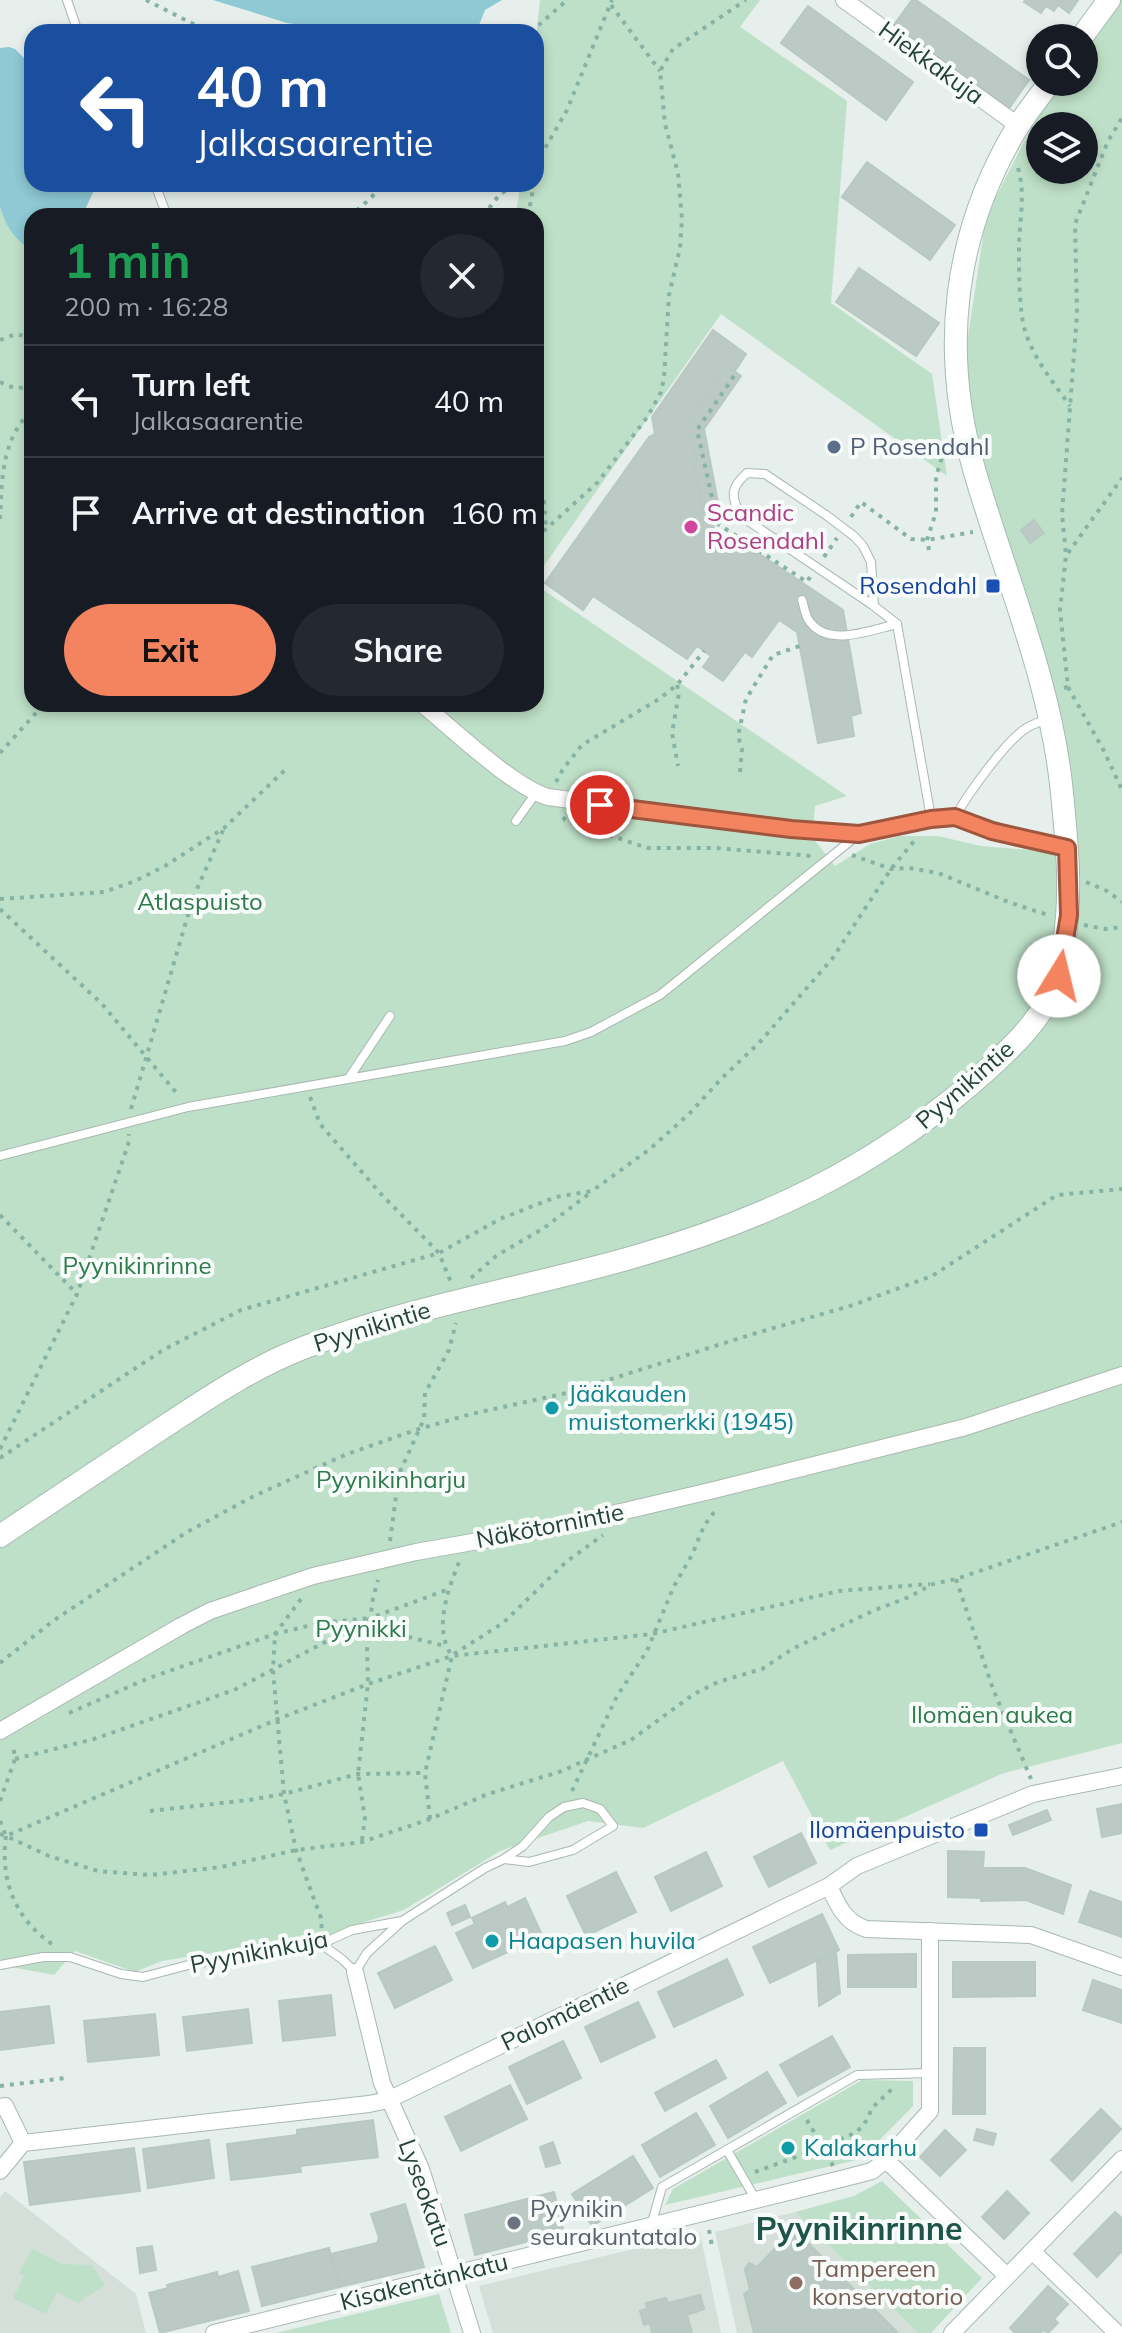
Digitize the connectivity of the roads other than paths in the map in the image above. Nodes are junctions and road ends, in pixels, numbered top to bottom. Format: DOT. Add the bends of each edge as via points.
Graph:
graph roads {
  1 [pos="67,0"];
  2 [pos="844,0"];
  3 [pos="1109,0"];
  4 [pos="75,24"];
  5 [pos="1091,24"];
  6 [pos="1040,96"];
  7 [pos="1019,126"];
  8 [pos="802,600"];
  9 [pos="874,606"];
  10 [pos="897,624"];
  11 [pos="432,712"];
  12 [pos="1050,717"];
  13 [pos="542,795"];
  14 [pos="955,817"];
  15 [pos="931,819"];
  16 [pos="516,821"];
  17 [pos="859,834"];
  18 [pos="1067,848"];
  19 [pos="390,1016"];
  20 [pos="349,1078"];
  21 [pos="0,1156"];
  22 [pos="1122,1375"];
  23 [pos="0,1536"];
  24 [pos="0,1731"];
  25 [pos="1122,1776"];
  26 [pos="504,1859"];
  27 [pos="829,1886"];
  28 [pos="402,1921"];
  29 [pos="930,1931"];
  30 [pos="321,1944"];
  31 [pos="0,1965"];
  32 [pos="1122,1967"];
  33 [pos="355,1972"];
  34 [pos="930,2073"];
  35 [pos="388,2100"];
  36 [pos="0,2107"];
  37 [pos="23,2143"];
  38 [pos="727,2150"];
  39 [pos="1122,2159"];
  40 [pos="886,2160"];
  41 [pos="0,2171"];
  42 [pos="756,2200"];
  43 [pos="651,2226"];
  44 [pos="1032,2251"];
  45 [pos="455,2274"];
  46 [pos="1007,2276"];
  47 [pos="214,2333"];
  48 [pos="472,2333"];
  49 [pos="952,2333"];
  50 [pos="1117,2333"];
  1 -- 4 [label="lane"];
  2 -- 7 [label="street, Hiekkakuja"];
  3 -- 5 [label="street"];
  6 -- 7 [label="street, Pyynikintie"];
  7 -- 12 [label="street, Pyynikintie" via="994,171 968,238 954,356 973,467 1057,690"];
  8 -- 10 [label="lane" via="809,620 826,635"];
  9 -- 9 [label="lane" via="871,562 863,546 765,474 747,473 738,481 733,490 741,516"];
  9 -- 10 [label="lane"];
  10 -- 15 [label="lane"];
  11 -- 13 [label="street"];
  12 -- 14 [label="lane" via="1026,728 1010,744"];
  12 -- 18 [label="street, Pyynikintie"];
  13 -- 16 [label="lane"];
  13 -- 17 [label="street"];
  14 -- 15 [label="street"];
  14 -- 18 [label="street"];
  15 -- 17 [label="street"];
  17 -- 20 [label="lane" via="660,995 591,1032"];
  18 -- 23 [label="street, Pyynikintie" via="1067,922 1059,976 1044,1006 986,1071 882,1151 804,1194 713,1231 300,1349 247,1374"];
  19 -- 20 [label="lane"];
  20 -- 21 [label="lane" via="188,1107"];
  22 -- 24 [label="street, Näkötornintie" via="951,1431 557,1527 313,1576 210,1611"];
  25 -- 27 [label="street, Palomäentie" via="1033,1794 857,1866"];
  26 -- 26 [label="lane, Pyynikinkuja" via="529,1862 573,1850 613,1826 600,1809 583,1803 564,1807"];
  26 -- 28 [label="lane, Pyynikinkuja"];
  27 -- 29 [label="street" via="855,1925"];
  27 -- 35 [label="street, Palomäentie"];
  28 -- 30 [label="lane, Pyynikinkuja" via="352,1930"];
  28 -- 33 [label="lane" via="367,1953"];
  29 -- 32 [label="street" via="1031,1935"];
  29 -- 34 [label="street"];
  30 -- 31 [label="lane, Pyynikinkuja" via="143,1977 70,1957"];
  30 -- 33 [label="lane"];
  33 -- 35 [label="street, Lyseokatu"];
  34 -- 38 [label="lane" via="857,2075"];
  34 -- 40 [label="street" via="930,2111"];
  35 -- 37 [label="street, Palomäentie"];
  35 -- 45 [label="street, Lyseokatu" via="421,2169"];
  36 -- 37 [label="street" via="5,2106"];
  37 -- 41 [label="street"];
  38 -- 42 [label="lane"];
  38 -- 43 [label="lane" via="662,2187"];
  39 -- 44 [label="street"];
  40 -- 42 [label="street, Kisakentänkatu" via="872,2171"];
  40 -- 46 [label="street"];
  42 -- 43 [label="street, Kisakentänkatu"];
  43 -- 45 [label="street, Kisakentänkatu"];
  44 -- 46 [label="street"];
  44 -- 50 [label="street"];
  45 -- 47 [label="street, Kisakentänkatu"];
  45 -- 48 [label="street, Lyseokatu"];
  46 -- 49 [label="street"];
}
